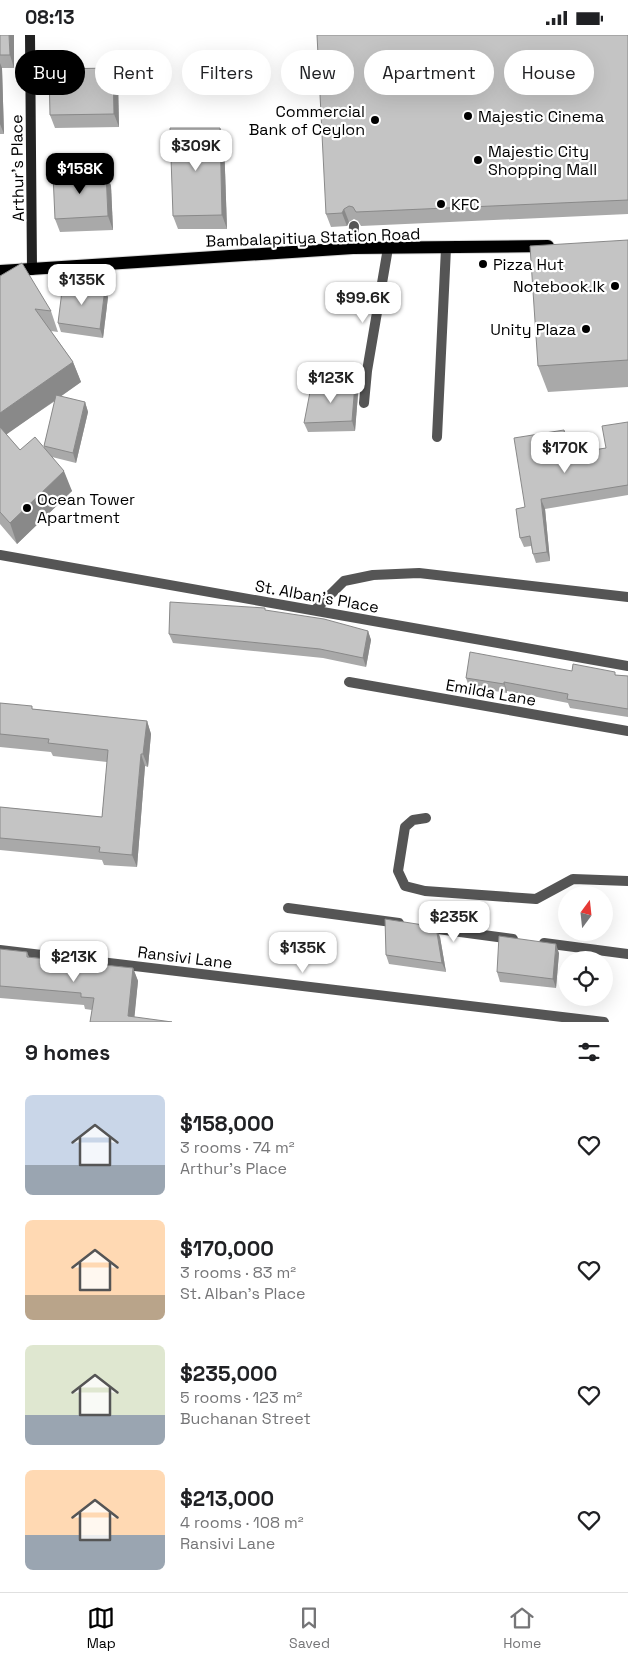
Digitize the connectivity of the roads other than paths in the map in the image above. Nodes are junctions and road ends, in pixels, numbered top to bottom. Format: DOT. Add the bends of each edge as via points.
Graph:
graph roads {
  1 [pos="30,35"];
  2 [pos="354,226"];
  3 [pos="561,246"];
  4 [pos="353,248"];
  5 [pos="388,248"];
  6 [pos="446,248"];
  7 [pos="32,270"];
  8 [pos="0,271"];
  9 [pos="364,403"];
  10 [pos="437,437"];
  11 [pos="0,555"];
  12 [pos="628,597"];
  13 [pos="315,611"];
  14 [pos="628,666"];
  15 [pos="348,682"];
  16 [pos="628,731"];
  17 [pos="426,818"];
  18 [pos="628,881"];
  19 [pos="288,908"];
  20 [pos="0,950"];
  21 [pos="628,954"];
  22 [pos="604,1022"];
  1 -- 7 [label="street, Arthur's Place"];
  2 -- 4 [label="street"];
  3 -- 6 [label="main road, Bambalapitiya Station Road"];
  4 -- 5 [label="main road, Bambalapitiya Station Road"];
  4 -- 7 [label="main road, Bambalapitiya Station Road"];
  5 -- 6 [label="main road, Bambalapitiya Station Road"];
  5 -- 9 [label="street"];
  6 -- 10 [label="street"];
  7 -- 8 [label="main road, Bambalapitiya Station Road"];
  11 -- 13 [label="street, St. Alban's Place"];
  12 -- 13 [label="street" via="419,573 373,575 344,581"];
  13 -- 14 [label="street, St. Alban's Place"];
  15 -- 16 [label="street, Emilda Lane"];
  17 -- 18 [label="street" via="413,820 405,827 398,871 405,886 425,891 536,899 573,879"];
  19 -- 21 [label="street"];
  20 -- 22 [label="street, Ransivi Lane"];
}
